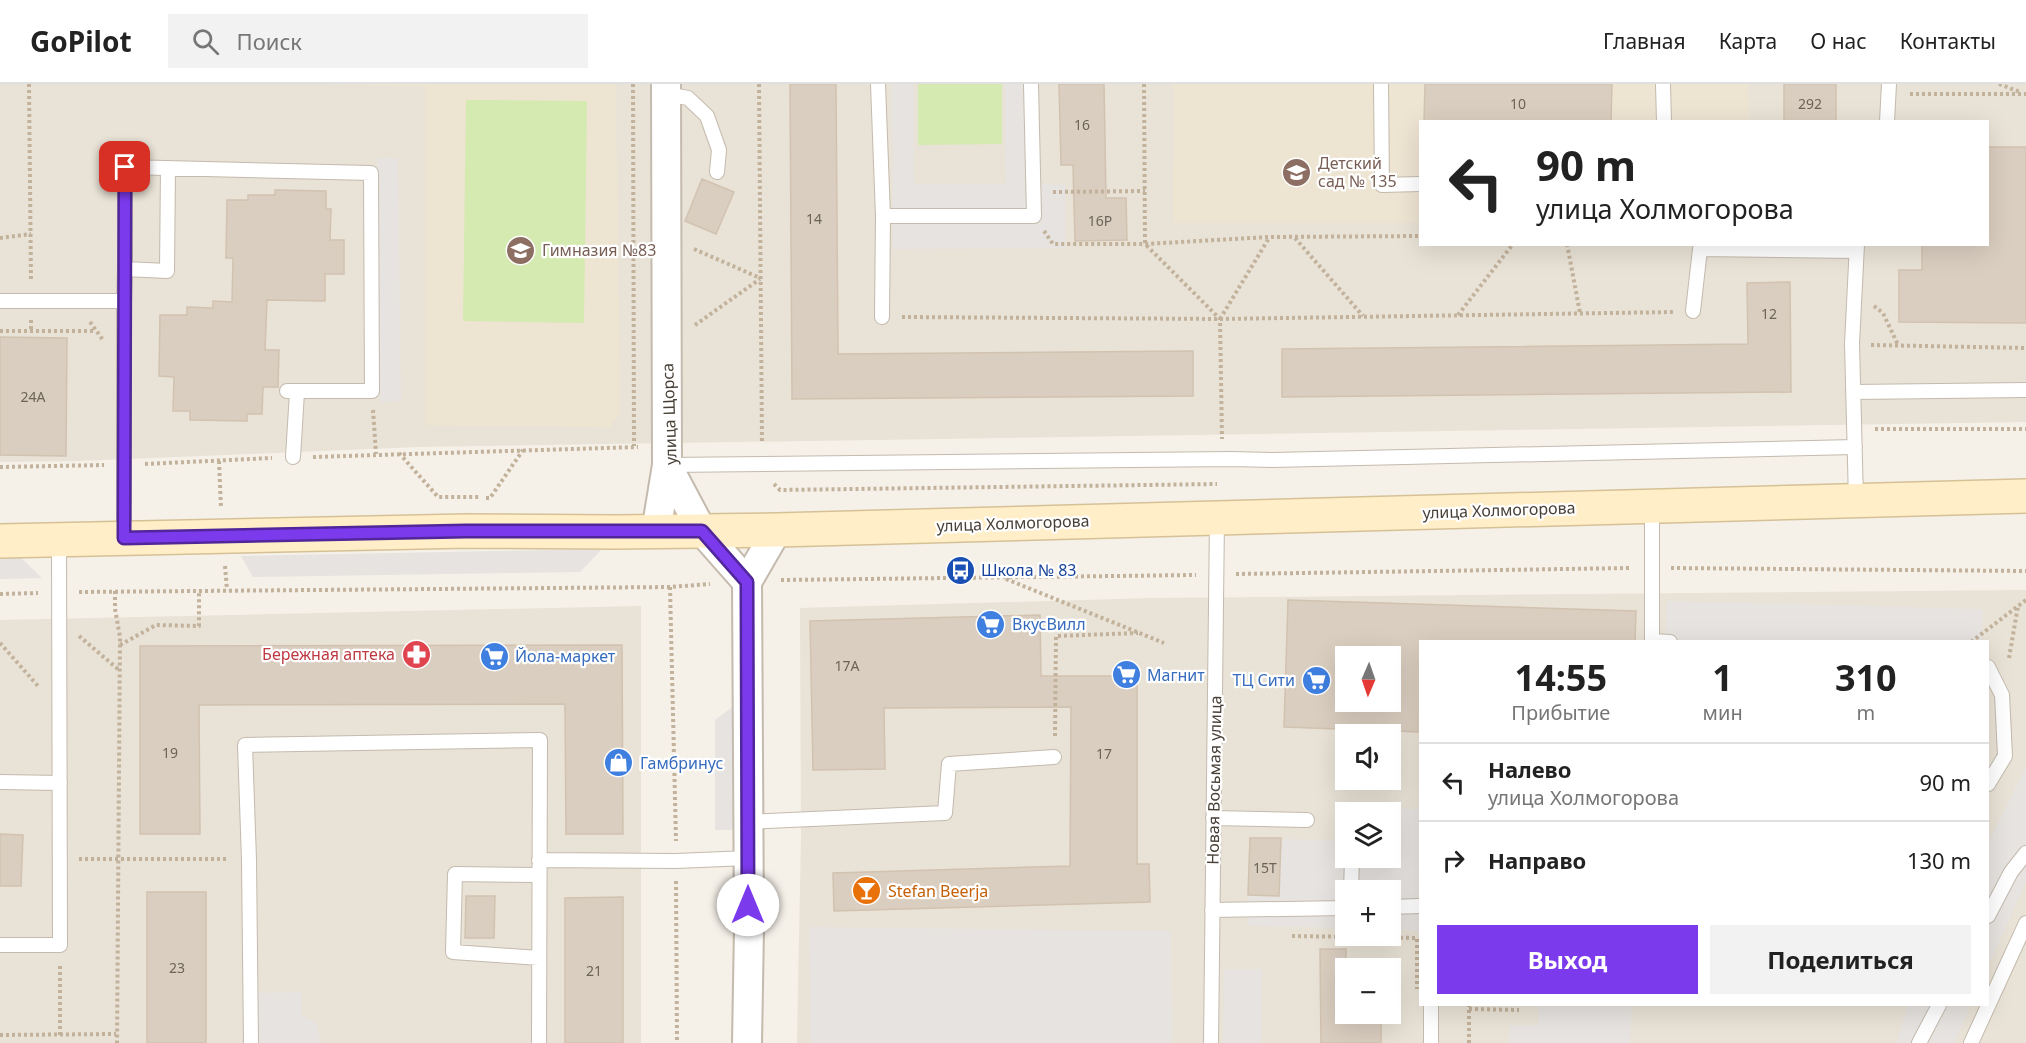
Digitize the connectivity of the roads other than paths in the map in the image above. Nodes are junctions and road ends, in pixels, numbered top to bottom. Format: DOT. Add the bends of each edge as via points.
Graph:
graph roads {
  1 [pos="878,84"];
  2 [pos="1031,84"];
  3 [pos="1380,84"];
  4 [pos="1663,84"];
  5 [pos="666,89"];
  6 [pos="1888,89"];
  7 [pos="1664,120"];
  8 [pos="1887,120"];
  9 [pos="168,168"];
  10 [pos="717,172"];
  11 [pos="1419,184"];
  12 [pos="883,216"];
  13 [pos="1856,248"];
  14 [pos="125,269"];
  15 [pos="0,301"];
  16 [pos="124,301"];
  17 [pos="1693,311"];
  18 [pos="882,317"];
  19 [pos="2026,390"];
  20 [pos="1853,392"];
  21 [pos="1855,447"];
  22 [pos="293,457"];
  23 [pos="667,465"];
  24 [pos="2026,496"];
  25 [pos="1856,501"];
  26 [pos="1652,506"];
  27 [pos="1217,517"];
  28 [pos="777,530"];
  29 [pos="702,531"];
  30 [pos="656,532"];
  31 [pos="124,538"];
  32 [pos="59,540"];
  33 [pos="0,541"];
  34 [pos="747,582"];
  35 [pos="1652,640"];
  36 [pos="1989,669"];
  37 [pos="1054,757"];
  38 [pos="0,782"];
  39 [pos="1989,782"];
  40 [pos="60,783"];
  41 [pos="1213,818"];
  42 [pos="1307,820"];
  43 [pos="748,822"];
  44 [pos="2026,853"];
  45 [pos="748,858"];
  46 [pos="539,868"];
  47 [pos="1419,906"];
  48 [pos="1401,907"];
  49 [pos="1335,908"];
  50 [pos="1212,910"];
  51 [pos="1989,914"];
  52 [pos="2026,923"];
  53 [pos="0,945"];
  54 [pos="539,958"];
  55 [pos="1989,1004"];
  56 [pos="1431,1006"];
  57 [pos="1939,1006"];
  58 [pos="1988,1006"];
  59 [pos="251,1043"];
  60 [pos="539,1043"];
  61 [pos="747,1043"];
  62 [pos="1210,1043"];
  63 [pos="1431,1043"];
  64 [pos="1919,1043"];
  65 [pos="1971,1043"];
  1 -- 12 [label="lane"];
  2 -- 12 [label="lane" via="1034,216"];
  3 -- 11 [label="lane" via="1382,184"];
  4 -- 7 [label="lane"];
  5 -- 10 [label="lane" via="688,98 707,116 719,150"];
  5 -- 23 [label="street, улица Щорса"];
  6 -- 8 [label="lane"];
  9 -- 14 [label="lane" via="125,167"];
  9 -- 14 [label="lane" via="167,271"];
  9 -- 22 [label="lane" via="371,173 372,391 292,392"];
  12 -- 18 [label="lane"];
  13 -- 17 [label="lane" via="1701,249"];
  13 -- 20 [label="lane"];
  14 -- 16 [label="lane"];
  15 -- 16 [label="lane"];
  16 -- 31 [label="lane"];
  19 -- 20 [label="lane"];
  20 -- 21 [label="lane"];
  21 -- 23 [label="lane" via="1273,460"];
  21 -- 25 [label="lane"];
  23 -- 29 [label="street, улица Щорса"];
  23 -- 30 [label="street"];
  24 -- 25 [label="main road, улица Холмогорова"];
  25 -- 26 [label="main road, улица Холмогорова"];
  26 -- 27 [label="main road, улица Холмогорова"];
  26 -- 35 [label="lane"];
  27 -- 28 [label="main road, улица Холмогорова"];
  27 -- 41 [label="lane, Новая Восьмая улица"];
  28 -- 29 [label="main road, улица Холмогорова"];
  28 -- 34 [label="street"];
  29 -- 30 [label="main road, улица Холмогорова"];
  29 -- 34 [label="street, улица Щорса"];
  30 -- 31 [label="main road, улица Холмогорова" via="466,531"];
  31 -- 32 [label="main road, улица Холмогорова"];
  32 -- 33 [label="main road, улица Холмогорова"];
  32 -- 40 [label="lane"];
  34 -- 43 [label="street"];
  36 -- 39 [label="lane" via="2002,695 2005,756"];
  37 -- 43 [label="lane" via="949,764 945,813"];
  38 -- 40 [label="lane"];
  40 -- 53 [label="lane" via="60,945"];
  41 -- 42 [label="lane"];
  41 -- 50 [label="lane, Новая Восьмая улица"];
  43 -- 45 [label="street"];
  44 -- 51 [label="lane"];
  45 -- 46 [label="lane"];
  45 -- 61 [label="street"];
  46 -- 54 [label="lane"];
  46 -- 54 [label="lane" via="455,874 453,952"];
  46 -- 59 [label="lane" via="540,740 245,745"];
  47 -- 48 [label="lane"];
  49 -- 50 [label="lane"];
  50 -- 62 [label="lane, Новая Восьмая улица"];
  52 -- 55 [label="lane"];
  54 -- 60 [label="lane"];
  56 -- 63 [label="lane"];
  57 -- 64 [label="lane"];
  58 -- 65 [label="lane"];
}
